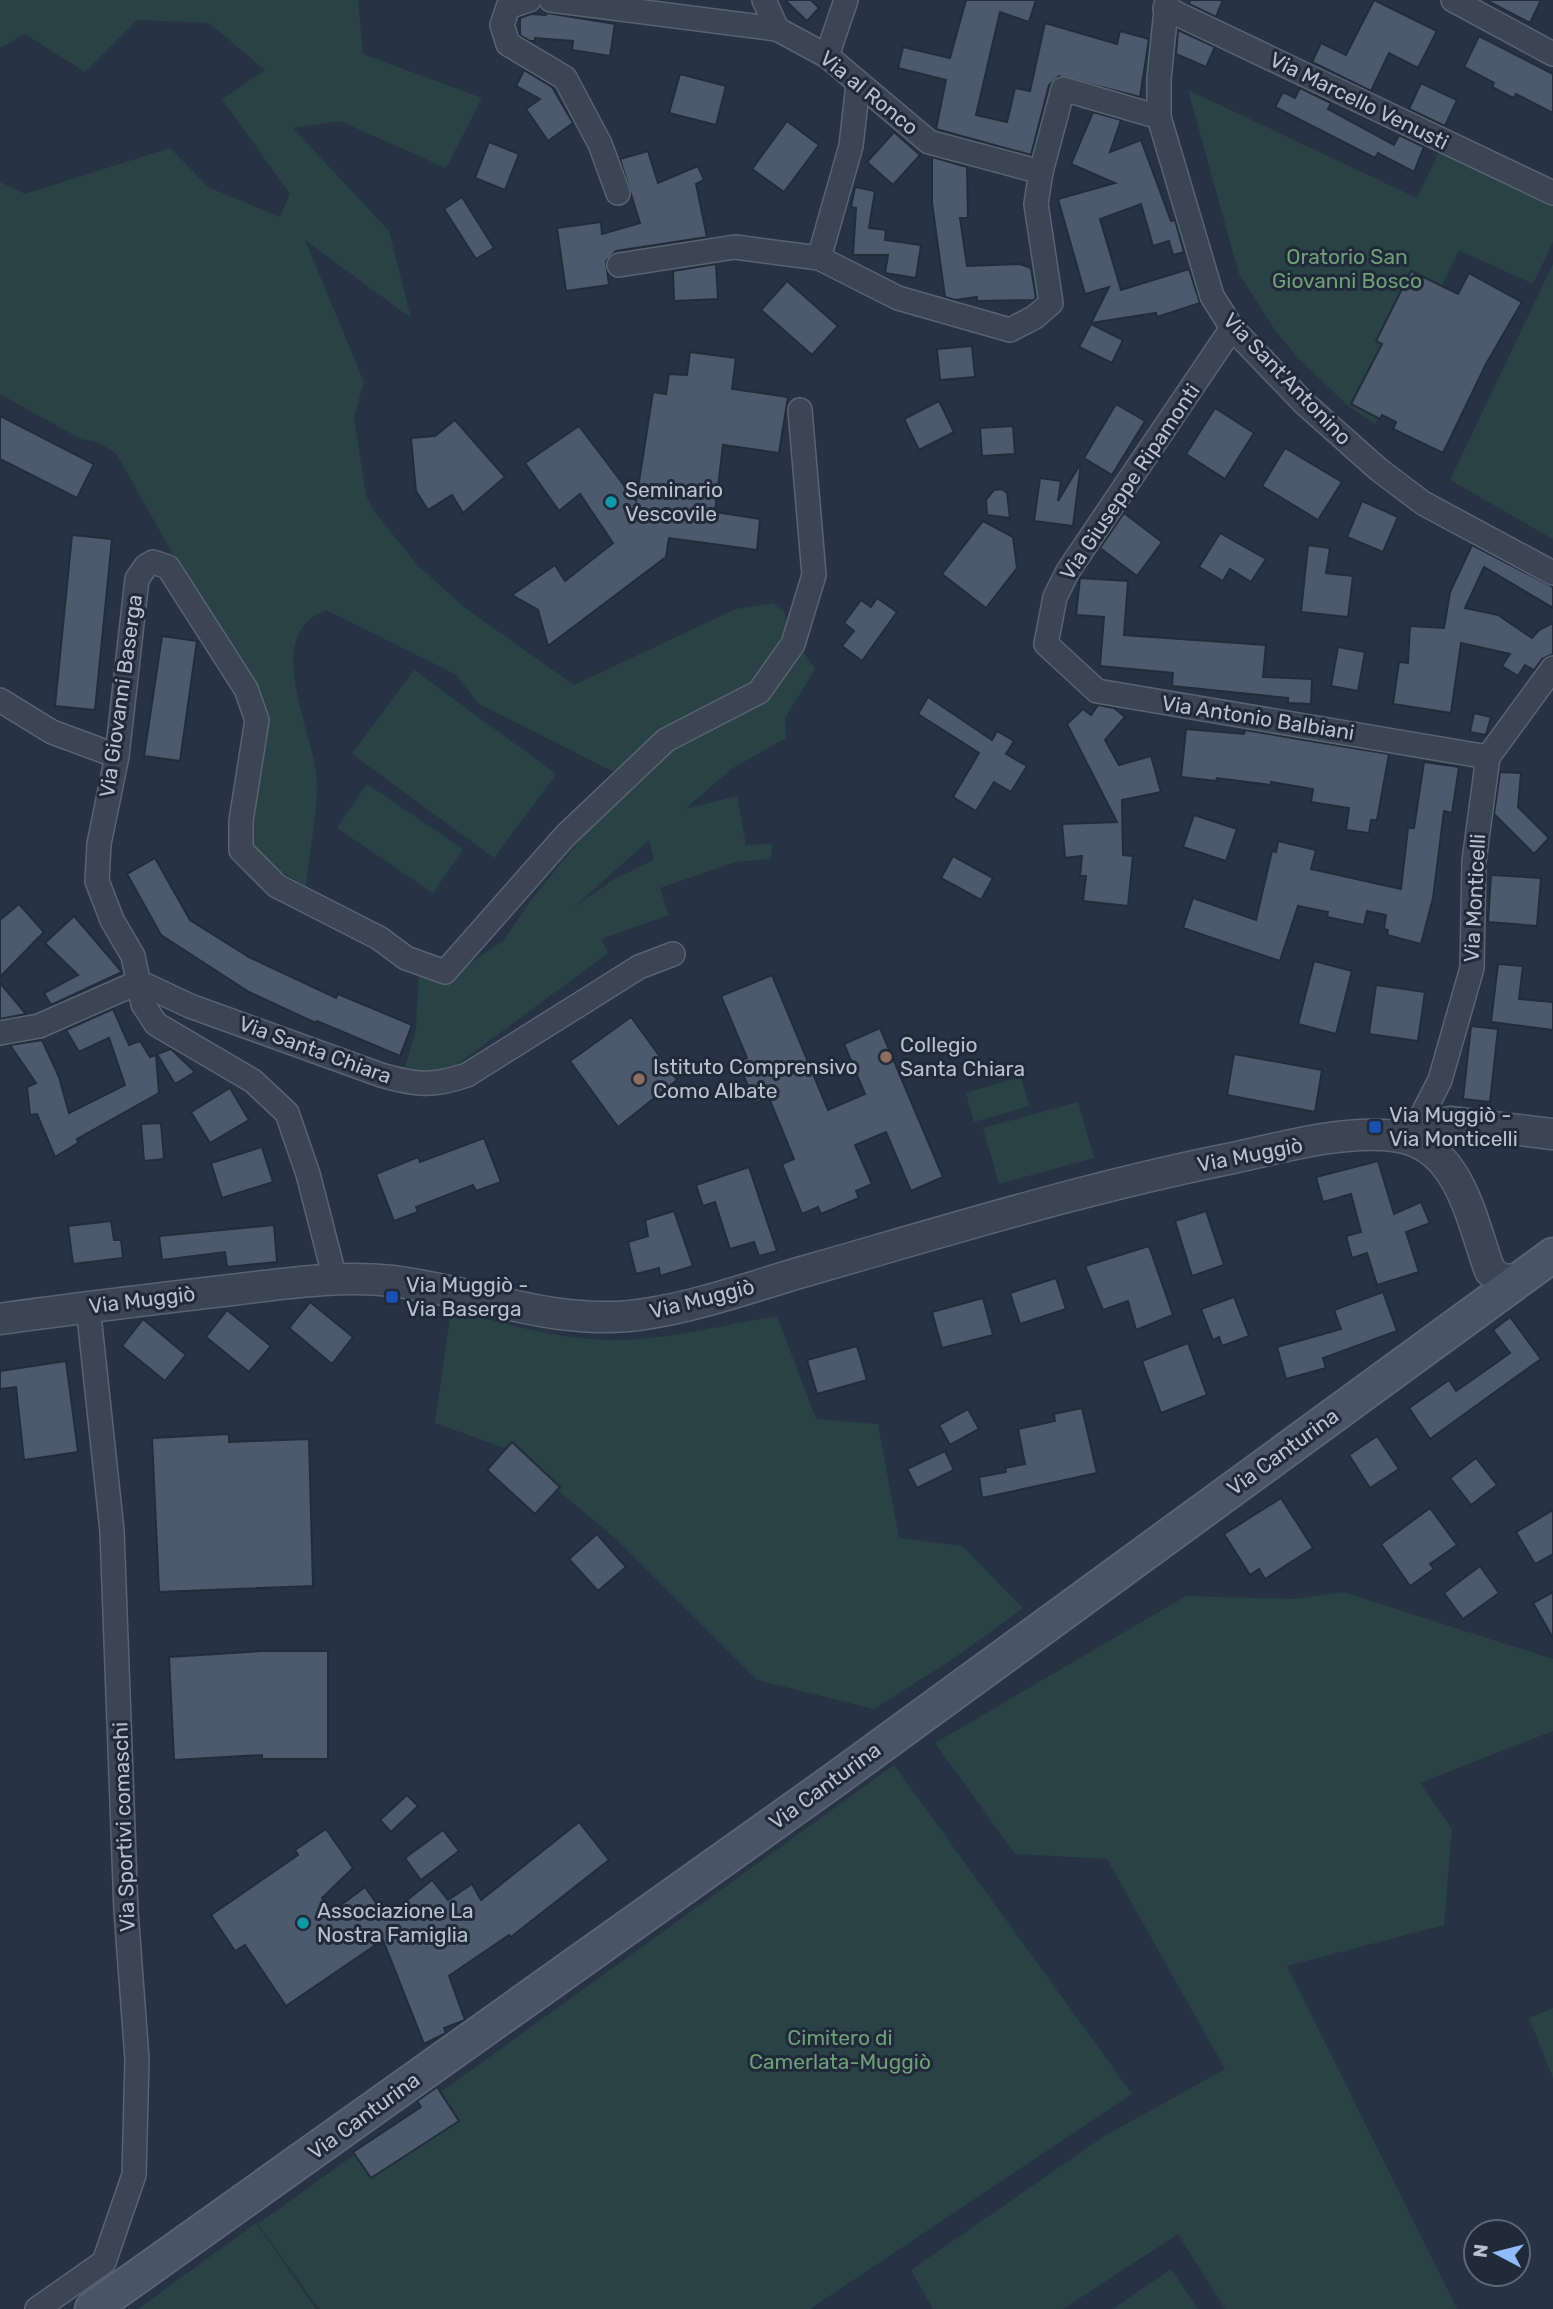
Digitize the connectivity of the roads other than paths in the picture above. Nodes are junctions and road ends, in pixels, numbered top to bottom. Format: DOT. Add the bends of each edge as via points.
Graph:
graph roads {
  1 [pos="529,0"];
  2 [pos="551,0"];
  3 [pos="764,0"];
  4 [pos="846,0"];
  5 [pos="1453,0"];
  6 [pos="593,3"];
  7 [pos="1166,4"];
  8 [pos="777,29"];
  9 [pos="1553,54"];
  10 [pos="827,56"];
  11 [pos="858,84"];
  12 [pos="1160,117"];
  13 [pos="1041,172"];
  14 [pos="618,193"];
  15 [pos="1553,193"];
  16 [pos="819,258"];
  17 [pos="619,265"];
  18 [pos="1232,328"];
  19 [pos="800,410"];
  20 [pos="1553,573"];
  21 [pos="1046,645"];
  22 [pos="1553,668"];
  23 [pos="0,700"];
  24 [pos="117,756"];
  25 [pos="1488,757"];
  26 [pos="673,954"];
  27 [pos="139,982"];
  28 [pos="0,1033"];
  29 [pos="1406,1134"];
  30 [pos="1553,1134"];
  31 [pos="1553,1255"];
  32 [pos="1502,1273"];
  33 [pos="335,1279"];
  34 [pos="88,1307"];
  35 [pos="0,1319"];
  36 [pos="37,2309"];
  37 [pos="92,2309"];
  1 -- 14 [label="street" via="508,7 502,25 508,44 565,78 600,144"];
  2 -- 6 [label="street, Via al Ronco"];
  3 -- 8 [label="street"];
  4 -- 10 [label="street"];
  5 -- 9 [label="street"];
  6 -- 8 [label="street, Via al Ronco"];
  7 -- 12 [label="street, Via Sant'Antonino"];
  7 -- 15 [label="street, Via Marcello Venusti"];
  8 -- 10 [label="street, Via al Ronco"];
  10 -- 11 [label="street, Via al Ronco"];
  11 -- 13 [label="street, Via al Ronco" via="929,142"];
  11 -- 16 [label="street" via="850,146"];
  12 -- 13 [label="street" via="1063,89"];
  12 -- 18 [label="street, Via Sant'Antonino" via="1212,296"];
  13 -- 16 [label="street" via="1036,204 1051,303 1010,330 898,298"];
  16 -- 17 [label="street" via="735,247"];
  18 -- 20 [label="street, Via Sant'Antonino" via="1304,403 1378,470 1423,503"];
  18 -- 21 [label="street, Via Giuseppe Ripamonti" via="1068,571 1055,597"];
  19 -- 24 [label="street, Via Giovanni Baserga" via="814,575 793,644 759,692 666,740 565,836 445,972 406,958 379,938 277,887 241,850 241,821 257,720 246,689 168,567 153,562 137,579"];
  21 -- 25 [label="street, Via Antonio Balbiani" via="1097,691"];
  22 -- 25 [label="street, Via Monticelli"];
  23 -- 24 [label="street" via="52,733"];
  24 -- 27 [label="street, Via Giovanni Baserga" via="99,844 97,881 133,956"];
  25 -- 29 [label="street, Via Monticelli" via="1474,861 1472,968 1440,1080"];
  26 -- 27 [label="street, Via Santa Chiara" via="639,967 467,1075 440,1085 381,1075 190,1006"];
  27 -- 28 [label="street" via="39,1026"];
  27 -- 33 [label="street, Via Giovanni Baserga" via="144,1004 156,1024 253,1081 287,1113"];
  29 -- 30 [label="street, Via Muggiò" via="1450,1122"];
  29 -- 32 [label="street" via="1434,1149 1450,1168"];
  29 -- 33 [label="street, Via Muggiò" via="1332,1139 1202,1164 825,1265 707,1302 642,1315 569,1317 392,1281"];
  31 -- 32 [label="main road, Via Canturina"];
  32 -- 37 [label="main road, Via Canturina" via="1477,1308 833,1781"];
  33 -- 34 [label="street, Via Muggiò"];
  34 -- 35 [label="street, Via Muggiò"];
  34 -- 36 [label="street, Via Sportivi comaschi" via="112,1531 126,1911 137,2059 134,2175 104,2262"];
}
